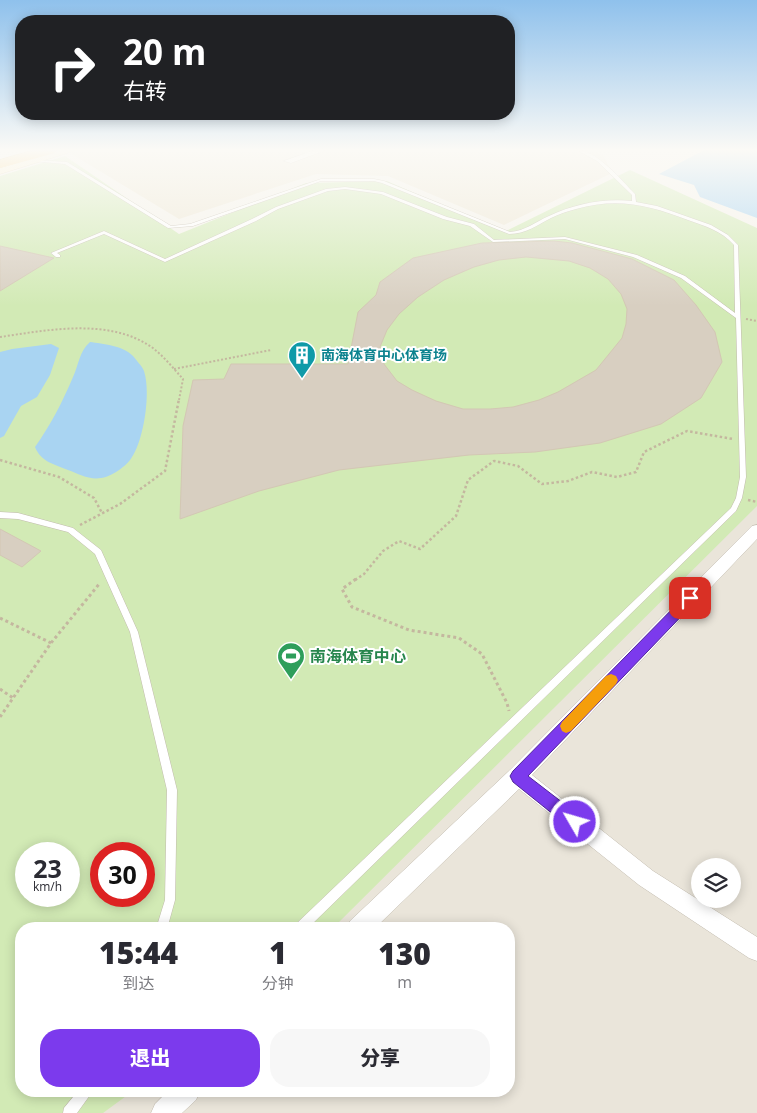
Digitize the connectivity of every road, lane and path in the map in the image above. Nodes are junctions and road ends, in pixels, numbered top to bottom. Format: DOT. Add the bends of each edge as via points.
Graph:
graph roads {
  1 [pos="129,202"];
  2 [pos="258,202"];
  3 [pos="293,202"];
  4 [pos="405,202"];
  5 [pos="432,202"];
  6 [pos="605,202"];
  7 [pos="639,202"];
  8 [pos="58,256"];
  9 [pos="739,318"];
  10 [pos="0,337"];
  11 [pos="271,350"];
  12 [pos="174,370"];
  13 [pos="742,441"];
  14 [pos="0,460"];
  15 [pos="102,513"];
  16 [pos="0,516"];
  17 [pos="70,530"];
  18 [pos="757,530"];
  19 [pos="108,574"];
  20 [pos="0,618"];
  21 [pos="51,643"];
  22 [pos="0,689"];
  23 [pos="13,698"];
  24 [pos="0,717"];
  25 [pos="512,723"];
  26 [pos="518,776"];
  27 [pos="164,922"];
  28 [pos="306,922"];
  29 [pos="365,922"];
  30 [pos="757,950"];
  31 [pos="81,1097"];
  32 [pos="181,1097"];
  33 [pos="68,1113"];
  34 [pos="164,1113"];
  1 -- 2 [label="lane" via="170,227 191,225"];
  3 -- 8 [label="lane" via="165,261 104,232 53,253"];
  4 -- 9 [label="lane" via="472,225 492,241 565,238 635,256 683,277"];
  5 -- 6 [label="lane" via="509,233 519,234 558,214"];
  7 -- 9 [label="lane" via="658,206 730,236 736,245"];
  9 -- 13 [label="lane"];
  10 -- 12 [label="path" via="35,331 88,329 120,333 150,346"];
  11 -- 12 [label="path"];
  12 -- 15 [label="path" via="183,379 165,471"];
  13 -- 25 [label="lane" via="743,477 734,509"];
  13 -- 25 [label="path" via="687,432 644,452 636,472 617,477 592,472 568,481 542,484 518,466 494,461 468,480 456,516 420,549 399,541 383,551 364,574 342,590 352,607 409,630 459,638 482,654 507,702"];
  14 -- 15 [label="path" via="60,477 94,498"];
  15 -- 17 [label="path"];
  16 -- 17 [label="lane" via="18,516"];
  17 -- 19 [label="lane" via="98,552"];
  18 -- 26 [label="street"];
  19 -- 21 [label="path"];
  19 -- 27 [label="lane" via="134,632 172,790 170,900"];
  20 -- 21 [label="path"];
  21 -- 23 [label="path"];
  22 -- 23 [label="path"];
  23 -- 24 [label="path"];
  25 -- 28 [label="lane"];
  26 -- 29 [label="street"];
  26 -- 30 [label="street" via="646,878"];
  31 -- 33 [label="lane"];
  32 -- 34 [label="street"];
}
